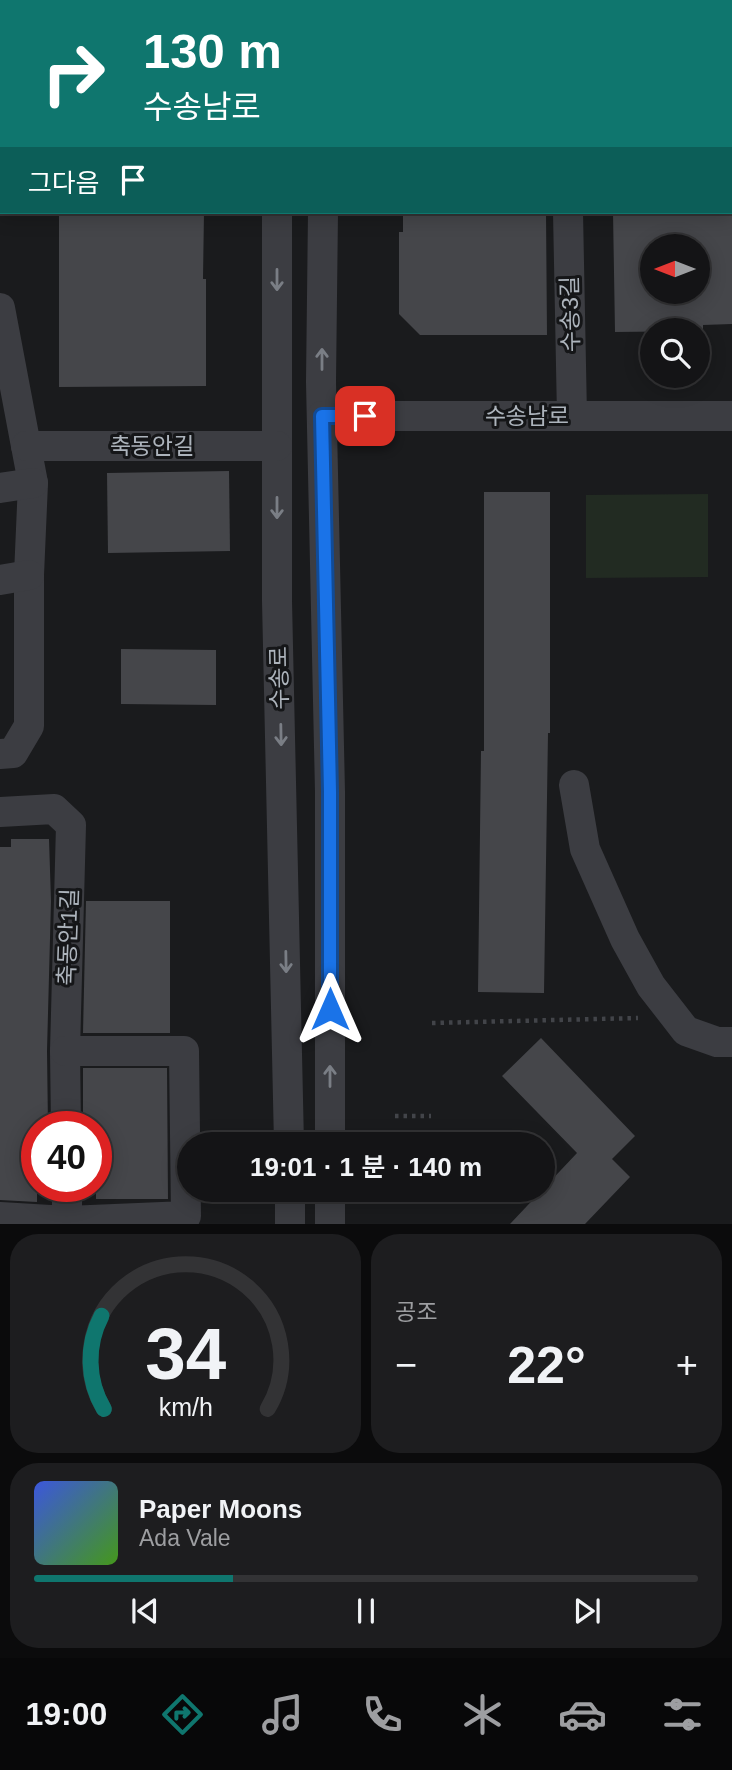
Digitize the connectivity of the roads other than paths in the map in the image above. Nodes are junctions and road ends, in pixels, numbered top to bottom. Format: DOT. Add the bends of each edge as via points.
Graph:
graph roads {
  1 [pos="277,214"];
  2 [pos="323,214"];
  3 [pos="568,214"];
  4 [pos="0,307"];
  5 [pos="322,416"];
  6 [pos="572,416"];
  7 [pos="732,416"];
  8 [pos="26,446"];
  9 [pos="277,446"];
  10 [pos="33,483"];
  11 [pos="0,488"];
  12 [pos="29,575"];
  13 [pos="0,580"];
  14 [pos="0,754"];
  15 [pos="574,785"];
  16 [pos="0,812"];
  17 [pos="732,1042"];
  18 [pos="65,1051"];
  19 [pos="66,1111"];
  20 [pos="289,1132"];
  21 [pos="330,1132"];
  22 [pos="67,1202"];
  23 [pos="290,1202"];
  24 [pos="330,1202"];
  25 [pos="0,1217"];
  26 [pos="67,1223"];
  27 [pos="290,1224"];
  28 [pos="330,1224"];
  1 -- 9 [label="street, 수송로, one-way"];
  5 -- 2 [label="street, one-way"];
  3 -- 6 [label="street, 수송3길"];
  4 -- 8 [label="street"];
  5 -- 6 [label="street, 수송남로"];
  21 -- 5 [label="street, one-way" via="330,792"];
  6 -- 7 [label="street, 수송남로"];
  8 -- 9 [label="street, 축동안길"];
  8 -- 10 [label="street"];
  9 -- 20 [label="street, 수송로, one-way"];
  10 -- 11 [label="street"];
  10 -- 12 [label="street"];
  12 -- 13 [label="street"];
  12 -- 14 [label="street" via="29,726 13,753"];
  15 -- 17 [label="street" via="585,849 651,986 685,1031"];
  16 -- 18 [label="street, 축동안1길" via="54,810 71,825"];
  18 -- 19 [label="street, 축동안1길"];
  18 -- 26 [label="street" via="184,1051 186,1216"];
  22 -- 26 [label="street"];
  23 -- 27 [label="street"];
  24 -- 28 [label="street"];
  25 -- 26 [label="street"];
}
